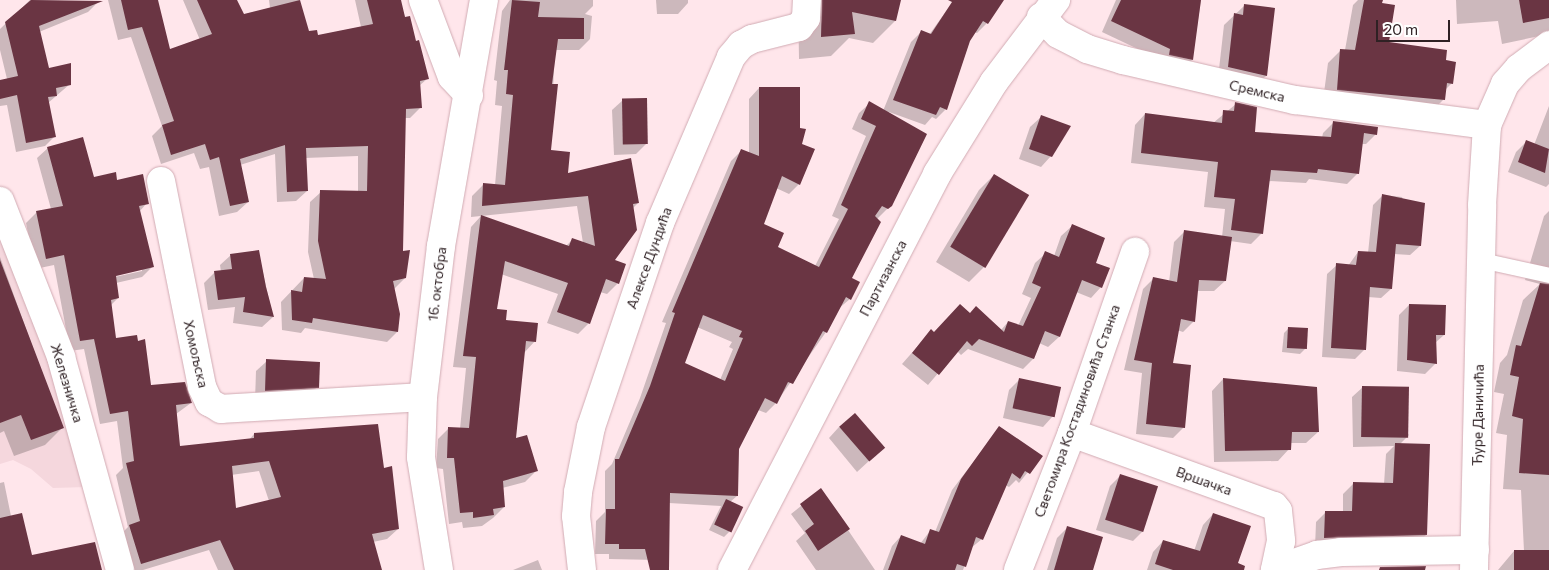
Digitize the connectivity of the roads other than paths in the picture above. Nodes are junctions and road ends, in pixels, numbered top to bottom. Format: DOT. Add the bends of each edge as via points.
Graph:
graph roads {
  1 [pos="423,0"];
  2 [pos="484,0"];
  3 [pos="807,0"];
  4 [pos="1049,8"];
  5 [pos="1549,45"];
  6 [pos="469,95"];
  7 [pos="1487,125"];
  8 [pos="161,181"];
  9 [pos="0,201"];
  10 [pos="1135,252"];
  11 [pos="1481,260"];
  12 [pos="1549,275"];
  13 [pos="423,397"];
  14 [pos="1072,434"];
  15 [pos="1474,560"];
  16 [pos="120,570"];
  17 [pos="439,570"];
  18 [pos="582,570"];
  19 [pos="732,570"];
  20 [pos="1018,570"];
  21 [pos="1275,570"];
  1 -- 6 [label="street" via="452,77"];
  2 -- 6 [label="street, 16. октобра"];
  3 -- 18 [label="street, Алексе Дундића" via="806,18 799,26 741,45 731,57 660,223 591,427 576,516"];
  4 -- 7 [label="street, Сремска" via="1058,34 1123,60 1295,100"];
  4 -- 19 [label="street, Партизанска" via="994,82 937,174"];
  5 -- 7 [label="street, Ђуре Даничића" via="1519,68 1505,84"];
  6 -- 13 [label="street, 16. октобра" via="441,246"];
  7 -- 11 [label="street, Ђуре Даничића"];
  8 -- 13 [label="street, Хомољска" via="202,387 209,402 220,409"];
  9 -- 16 [label="street, Железничка" via="61,357"];
  10 -- 14 [label="street, Светомира Костадиновића Станка"];
  11 -- 12 [label="lane"];
  11 -- 15 [label="street, Ђуре Даничића"];
  13 -- 17 [label="street, 16. октобра" via="421,457"];
  14 -- 20 [label="street, Светомира Костадиновића Станка"];
  14 -- 21 [label="street, Вршачка" via="1274,506 1278,510 1281,541"];
  15 -- 21 [label="street, Вршачка" via="1341,552 1317,555"];
}
